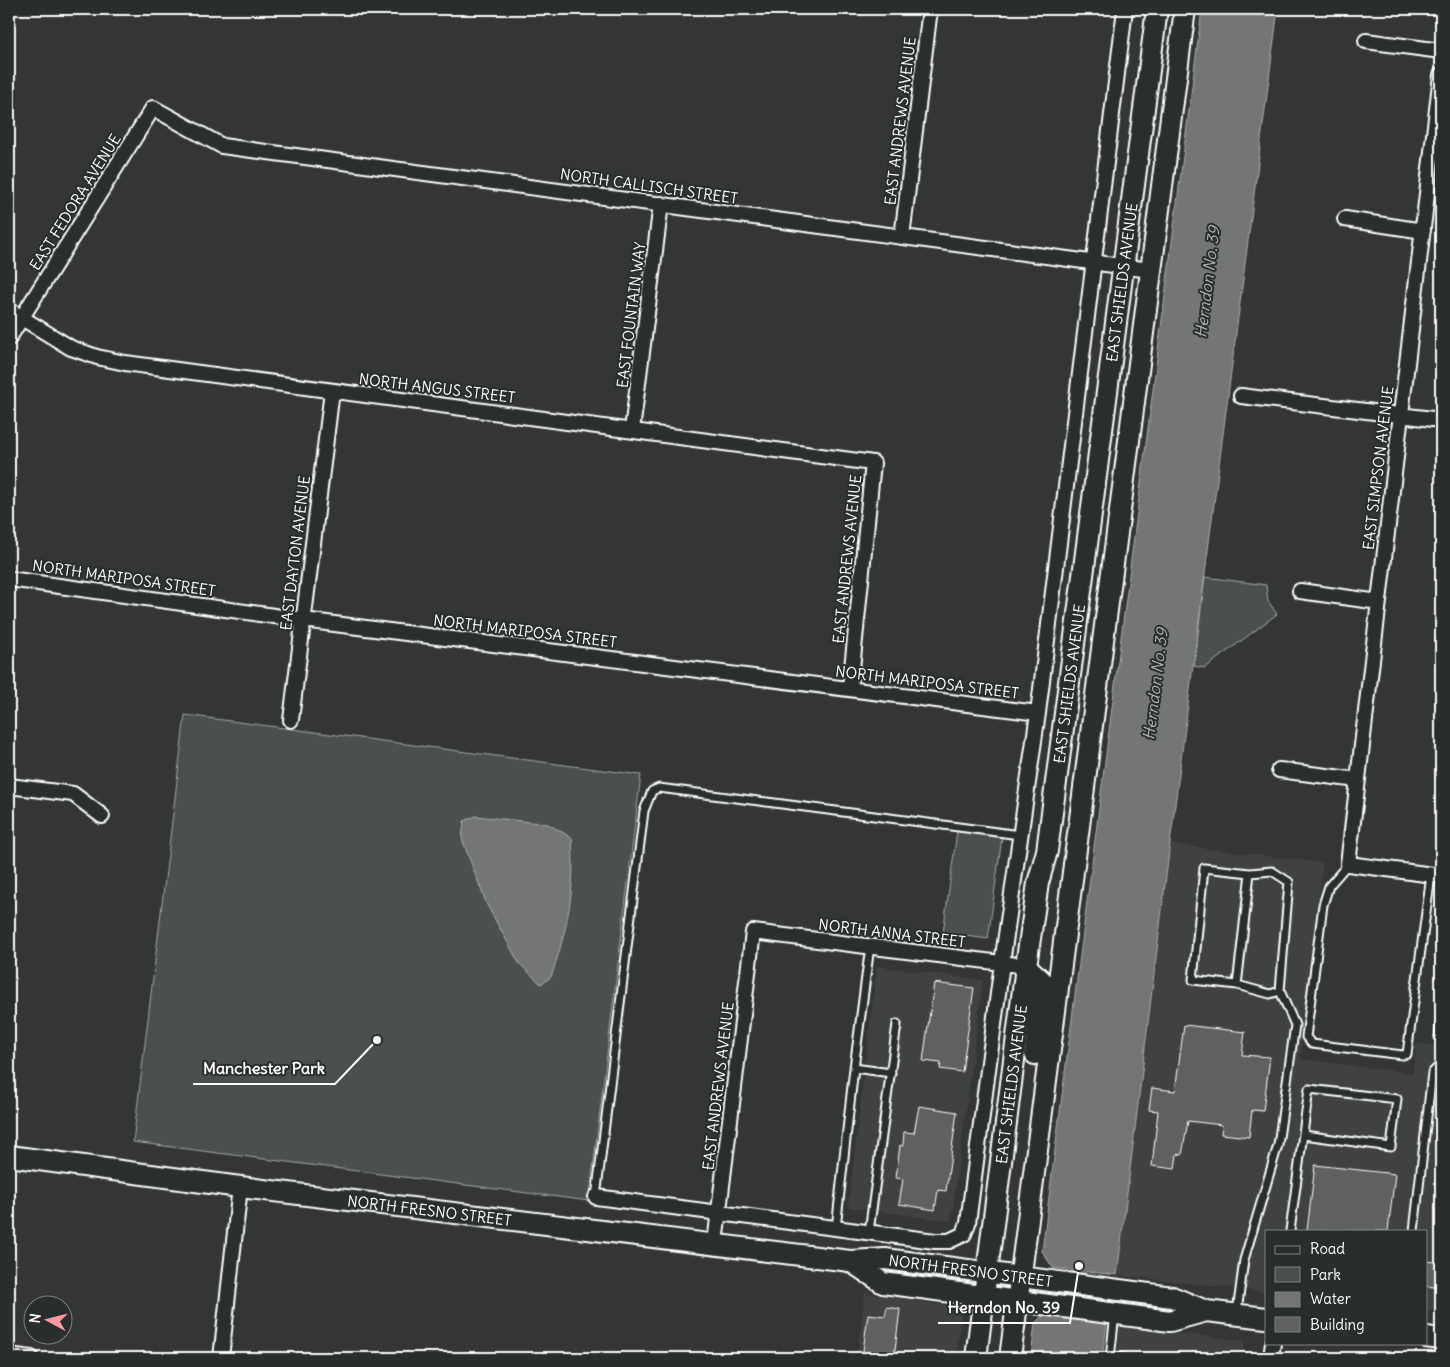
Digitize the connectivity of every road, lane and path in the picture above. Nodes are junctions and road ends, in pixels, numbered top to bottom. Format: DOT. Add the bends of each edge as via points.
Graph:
graph roads {
  1 [pos="930,9"];
  2 [pos="1125,9"];
  3 [pos="1157,9"];
  4 [pos="1185,9"];
  5 [pos="1366,41"];
  6 [pos="1441,51"];
  7 [pos="1441,75"];
  8 [pos="153,108"];
  9 [pos="661,204"];
  10 [pos="1345,220"];
  11 [pos="1423,231"];
  12 [pos="902,237"];
  13 [pos="1093,262"];
  14 [pos="1122,266"];
  15 [pos="1150,270"];
  16 [pos="9,310"];
  17 [pos="22,317"];
  18 [pos="9,338"];
  19 [pos="332,391"];
  20 [pos="1241,396"];
  21 [pos="1401,415"];
  22 [pos="1441,420"];
  23 [pos="632,430"];
  24 [pos="873,463"];
  25 [pos="9,579"];
  26 [pos="1300,591"];
  27 [pos="1379,602"];
  28 [pos="303,620"];
  29 [pos="850,688"];
  30 [pos="1038,713"];
  31 [pos="291,720"];
  32 [pos="1279,770"];
  33 [pos="1358,780"];
  34 [pos="9,786"];
  35 [pos="102,816"];
  36 [pos="1020,834"];
  37 [pos="1348,864"];
  38 [pos="1250,873"];
  39 [pos="1436,875"];
  40 [pos="753,932"];
  41 [pos="870,946"];
  42 [pos="1002,963"];
  43 [pos="1026,966"];
  44 [pos="1237,985"];
  45 [pos="1280,991"];
  46 [pos="1441,1015"];
  47 [pos="897,1024"];
  48 [pos="1441,1038"];
  49 [pos="1441,1064"];
  50 [pos="854,1068"];
  51 [pos="890,1073"];
  52 [pos="1039,1125"];
  53 [pos="1304,1135"];
  54 [pos="9,1156"];
  55 [pos="240,1187"];
  56 [pos="596,1197"];
  57 [pos="719,1212"];
  58 [pos="836,1228"];
  59 [pos="1290,1230"];
  60 [pos="1414,1230"];
  61 [pos="868,1232"];
  62 [pos="715,1244"];
  63 [pos="850,1261"];
  64 [pos="987,1272"];
  65 [pos="1020,1277"];
  66 [pos="984,1296"];
  67 [pos="1017,1301"];
  68 [pos="1206,1311"];
  69 [pos="1106,1313"];
  70 [pos="1237,1315"];
  71 [pos="1265,1318"];
  72 [pos="1428,1337"];
  73 [pos="1441,1339"];
  74 [pos="1273,1344"];
  75 [pos="9,1355"];
  76 [pos="31,1358"];
  77 [pos="221,1358"];
  78 [pos="976,1358"];
  79 [pos="1010,1358"];
  80 [pos="1110,1358"];
  81 [pos="1124,1358"];
  82 [pos="1271,1358"];
  1 -- 12 [label="street, EAST ANDREWS AVENUE"];
  2 -- 13 [label="street"];
  3 -- 14 [label="main road, EAST SHIELDS AVENUE"];
  4 -- 15 [label="main road, EAST SHIELDS AVENUE"];
  5 -- 6 [label="street"];
  7 -- 11 [label="street, EAST SIMPSON AVENUE"];
  8 -- 9 [label="street, NORTH CALLISCH STREET" via="222,146"];
  8 -- 17 [label="street, EAST FEDORA AVENUE"];
  9 -- 12 [label="street, NORTH CALLISCH STREET"];
  9 -- 23 [label="street, EAST FOUNTAIN WAY"];
  10 -- 11 [label="street"];
  11 -- 21 [label="street, EAST SIMPSON AVENUE"];
  12 -- 13 [label="street, NORTH CALLISCH STREET"];
  13 -- 14 [label="street, NORTH CALLISCH STREET"];
  13 -- 30 [label="street"];
  14 -- 15 [label="street, NORTH CALLISCH STREET"];
  14 -- 43 [label="main road, EAST SHIELDS AVENUE" via="1048,841 1038,883"];
  15 -- 52 [label="main road, EAST SHIELDS AVENUE"];
  16 -- 17 [label="street, NORTH ANGUS STREET"];
  17 -- 18 [label="street, EAST FEDORA AVENUE"];
  17 -- 19 [label="street, NORTH ANGUS STREET" via="71,348 97,357"];
  19 -- 23 [label="street, NORTH ANGUS STREET"];
  19 -- 28 [label="street, EAST DAYTON AVENUE"];
  20 -- 21 [label="street"];
  21 -- 22 [label="street"];
  21 -- 27 [label="street, EAST SIMPSON AVENUE"];
  23 -- 24 [label="street, NORTH ANGUS STREET"];
  24 -- 29 [label="street, EAST ANDREWS AVENUE"];
  25 -- 28 [label="street, NORTH MARIPOSA STREET"];
  26 -- 27 [label="street"];
  27 -- 33 [label="street, EAST SIMPSON AVENUE"];
  28 -- 29 [label="street, NORTH MARIPOSA STREET"];
  28 -- 31 [label="street, EAST DAYTON AVENUE"];
  29 -- 30 [label="street, NORTH MARIPOSA STREET"];
  30 -- 36 [label="street"];
  32 -- 33 [label="street"];
  33 -- 37 [label="street, EAST SIMPSON AVENUE"];
  34 -- 35 [label="street" via="73,794"];
  36 -- 42 [label="street"];
  36 -- 56 [label="lane" via="659,788 652,792 644,811"];
  37 -- 39 [label="street"];
  37 -- 39 [label="lane" via="1329,886 1323,905 1306,1037 1312,1044 1407,1054"];
  38 -- 44 [label="lane"];
  38 -- 44 [label="lane" via="1204,868 1193,980"];
  38 -- 45 [label="lane" via="1272,871 1289,882"];
  40 -- 41 [label="street, NORTH ANNA STREET"];
  40 -- 57 [label="street, EAST ANDREWS AVENUE"];
  41 -- 42 [label="street, NORTH ANNA STREET"];
  41 -- 50 [label="lane"];
  42 -- 43 [label="street, NORTH ANNA STREET"];
  42 -- 61 [label="street" via="964,1234 942,1241"];
  43 -- 52 [label="main road" via="1041,980 1042,988 1034,1066"];
  43 -- 64 [label="main road, EAST SHIELDS AVENUE"];
  44 -- 45 [label="lane" via="1270,994"];
  45 -- 70 [label="lane" via="1295,1025 1278,1145 1244,1260"];
  46 -- 48 [label="lane" via="1438,1037"];
  47 -- 51 [label="lane"];
  49 -- 60 [label="lane" via="1432,1073"];
  50 -- 51 [label="lane"];
  50 -- 58 [label="lane"];
  51 -- 61 [label="lane"];
  52 -- 65 [label="main road, EAST SHIELDS AVENUE"];
  53 -- 53 [label="lane" via="1309,1089 1397,1099 1391,1147"];
  53 -- 59 [label="lane"];
  54 -- 55 [label="main road, NORTH FRESNO STREET"];
  55 -- 62 [label="main road, NORTH FRESNO STREET"];
  55 -- 77 [label="street"];
  56 -- 57 [label="street"];
  57 -- 58 [label="street"];
  57 -- 62 [label="street, EAST ANDREWS AVENUE"];
  58 -- 61 [label="street"];
  62 -- 63 [label="main road, NORTH FRESNO STREET"];
  63 -- 64 [label="main road, NORTH FRESNO STREET" via="885,1259"];
  63 -- 66 [label="main road, NORTH FRESNO STREET" via="883,1283"];
  64 -- 65 [label="main road, NORTH FRESNO STREET"];
  64 -- 66 [label="main road, EAST SHIELDS AVENUE"];
  65 -- 67 [label="main road, EAST SHIELDS AVENUE"];
  65 -- 68 [label="main road, NORTH FRESNO STREET" via="1172,1297"];
  66 -- 67 [label="main road, NORTH FRESNO STREET"];
  66 -- 78 [label="main road, EAST SHIELDS AVENUE"];
  67 -- 69 [label="main road, NORTH FRESNO STREET"];
  67 -- 79 [label="main road, EAST SHIELDS AVENUE"];
  68 -- 69 [label="main road, NORTH FRESNO STREET" via="1170,1321"];
  68 -- 70 [label="main road, NORTH FRESNO STREET"];
  69 -- 80 [label="lane"];
  70 -- 71 [label="main road, NORTH FRESNO STREET"];
  72 -- 73 [label="main road"];
  74 -- 82 [label="street"];
  75 -- 76 [label="street"];
  80 -- 81 [label="lane"];
}
